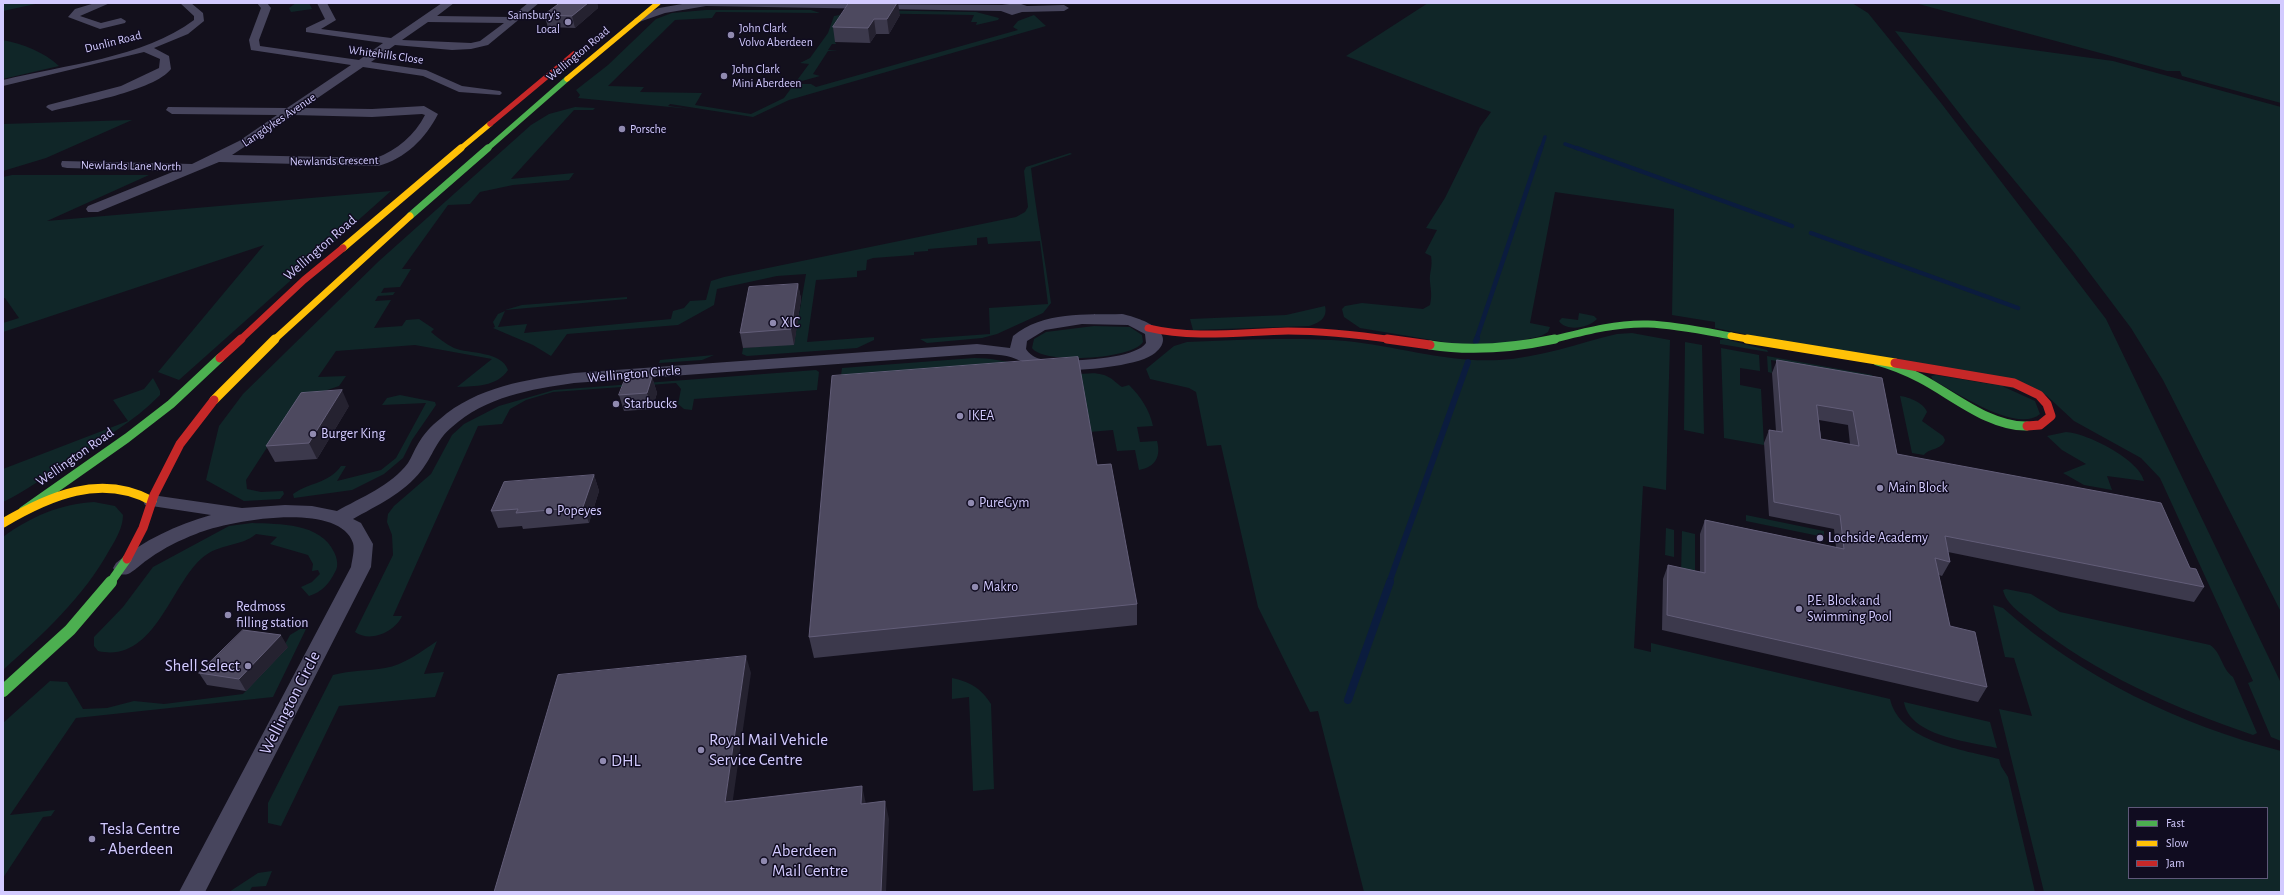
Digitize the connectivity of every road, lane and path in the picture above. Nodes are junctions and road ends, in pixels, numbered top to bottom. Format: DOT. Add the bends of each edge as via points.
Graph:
graph roads {
  1 [pos="105,3"];
  2 [pos="185,3"];
  3 [pos="262,3"];
  4 [pos="322,3"];
  5 [pos="449,3"];
  6 [pos="534,3"];
  7 [pos="658,3"];
  8 [pos="696,3"];
  9 [pos="707,3"];
  10 [pos="1064,8"];
  11 [pos="427,19"];
  12 [pos="639,19"];
  13 [pos="513,20"];
  14 [pos="121,21"];
  15 [pos="100,26"];
  16 [pos="82,31"];
  17 [pos="393,42"];
  18 [pos="145,48"];
  19 [pos="582,48"];
  20 [pos="361,64"];
  21 [pos="3,83"];
  22 [pos="496,93"];
  23 [pos="52,107"];
  24 [pos="172,110"];
  25 [pos="292,112"];
  26 [pos="217,158"];
  27 [pos="67,164"];
  28 [pos="195,167"];
  29 [pos="93,209"];
  30 [pos="1148,328"];
  31 [pos="1183,335"];
  32 [pos="1022,336"];
  33 [pos="1151,347"];
  34 [pos="978,349"];
  35 [pos="1024,356"];
  36 [pos="1877,361"];
  37 [pos="152,501"];
  38 [pos="20,513"];
  39 [pos="246,513"];
  40 [pos="340,518"];
  41 [pos="3,520"];
  42 [pos="3,523"];
  43 [pos="120,570"];
  44 [pos="4,691"];
  45 [pos="192,892"];
  1 -- 15 [label="street" via="79,11 73,17"];
  2 -- 18 [label="street, Dunlin Road" via="199,14 199,21 193,28"];
  3 -- 20 [label="street, Whitehills Close" via="266,8 254,40 255,48"];
  4 -- 17 [label="street" via="331,20 310,30"];
  5 -- 11 [label="street, Langdykes Avenue"];
  6 -- 13 [label="street"];
  7 -- 12 [label="main road, Wellington Road"];
  8 -- 9 [label="street"];
  9 -- 10 [label="street" via="1002,8 1014,5 1021,6 1022,9"];
  9 -- 12 [label="street" via="663,10"];
  11 -- 13 [label="street"];
  11 -- 17 [label="street, Langdykes Avenue"];
  12 -- 37 [label="main road, Wellington Road" via="327,288 247,366 183,436"];
  13 -- 17 [label="street" via="478,45"];
  14 -- 15 [label="street"];
  15 -- 16 [label="street"];
  17 -- 20 [label="street, Langdykes Avenue"];
  18 -- 21 [label="street, Dunlin Road"];
  18 -- 23 [label="street" via="165,58 165,68 151,79 87,103"];
  19 -- 38 [label="main road, Wellington Road" via="304,280 165,409"];
  20 -- 22 [label="street, Whitehills Close" via="426,73 459,89"];
  20 -- 25 [label="street, Langdykes Avenue"];
  24 -- 25 [label="street"];
  25 -- 26 [label="street, Langdykes Avenue"];
  25 -- 26 [label="street, Newlands Crescent" via="372,113 424,110 432,114 429,122 416,137 391,158 378,162"];
  26 -- 28 [label="street, Langdykes Avenue"];
  27 -- 28 [label="street, Newlands Lane North"];
  28 -- 29 [label="street, Langdykes Avenue"];
  30 -- 31 [label="main road"];
  30 -- 32 [label="street, Wellington Circle" via="1138,321 1127,319 1095,320 1041,325"];
  30 -- 33 [label="street" via="1155,337"];
  31 -- 33 [label="street, Wellington Circle"];
  31 -- 36 [label="main road" via="1337,332 1457,349 1483,350 1519,346 1605,326 1646,323"];
  32 -- 34 [label="street, Wellington Circle"];
  32 -- 35 [label="street" via="1017,346"];
  33 -- 35 [label="street, Wellington Circle" via="1141,355 1130,358 1056,365 1040,364"];
  34 -- 35 [label="street, Wellington Circle" via="999,350"];
  34 -- 40 [label="street, Wellington Circle" via="574,378 519,387 487,398 453,417 428,442 416,465 405,476"];
  36 -- 36 [label="main road" via="2016,384 2043,399 2050,409 2051,416 2043,423 2030,426 1995,420 1905,370"];
  37 -- 38 [label="main road" via="148,496 134,491 103,489 64,495"];
  37 -- 39 [label="street, Wellington Circle"];
  37 -- 43 [label="main road, Wellington Road" via="150,514"];
  38 -- 41 [label="main road"];
  38 -- 42 [label="main road"];
  39 -- 40 [label="street, Wellington Circle" via="309,511"];
  39 -- 43 [label="street, Wellington Circle" via="216,520 174,536 145,551"];
  40 -- 45 [label="street, Wellington Circle" via="362,538 365,555"];
  43 -- 44 [label="main road, Wellington Road" via="102,597 84,617"];
}
